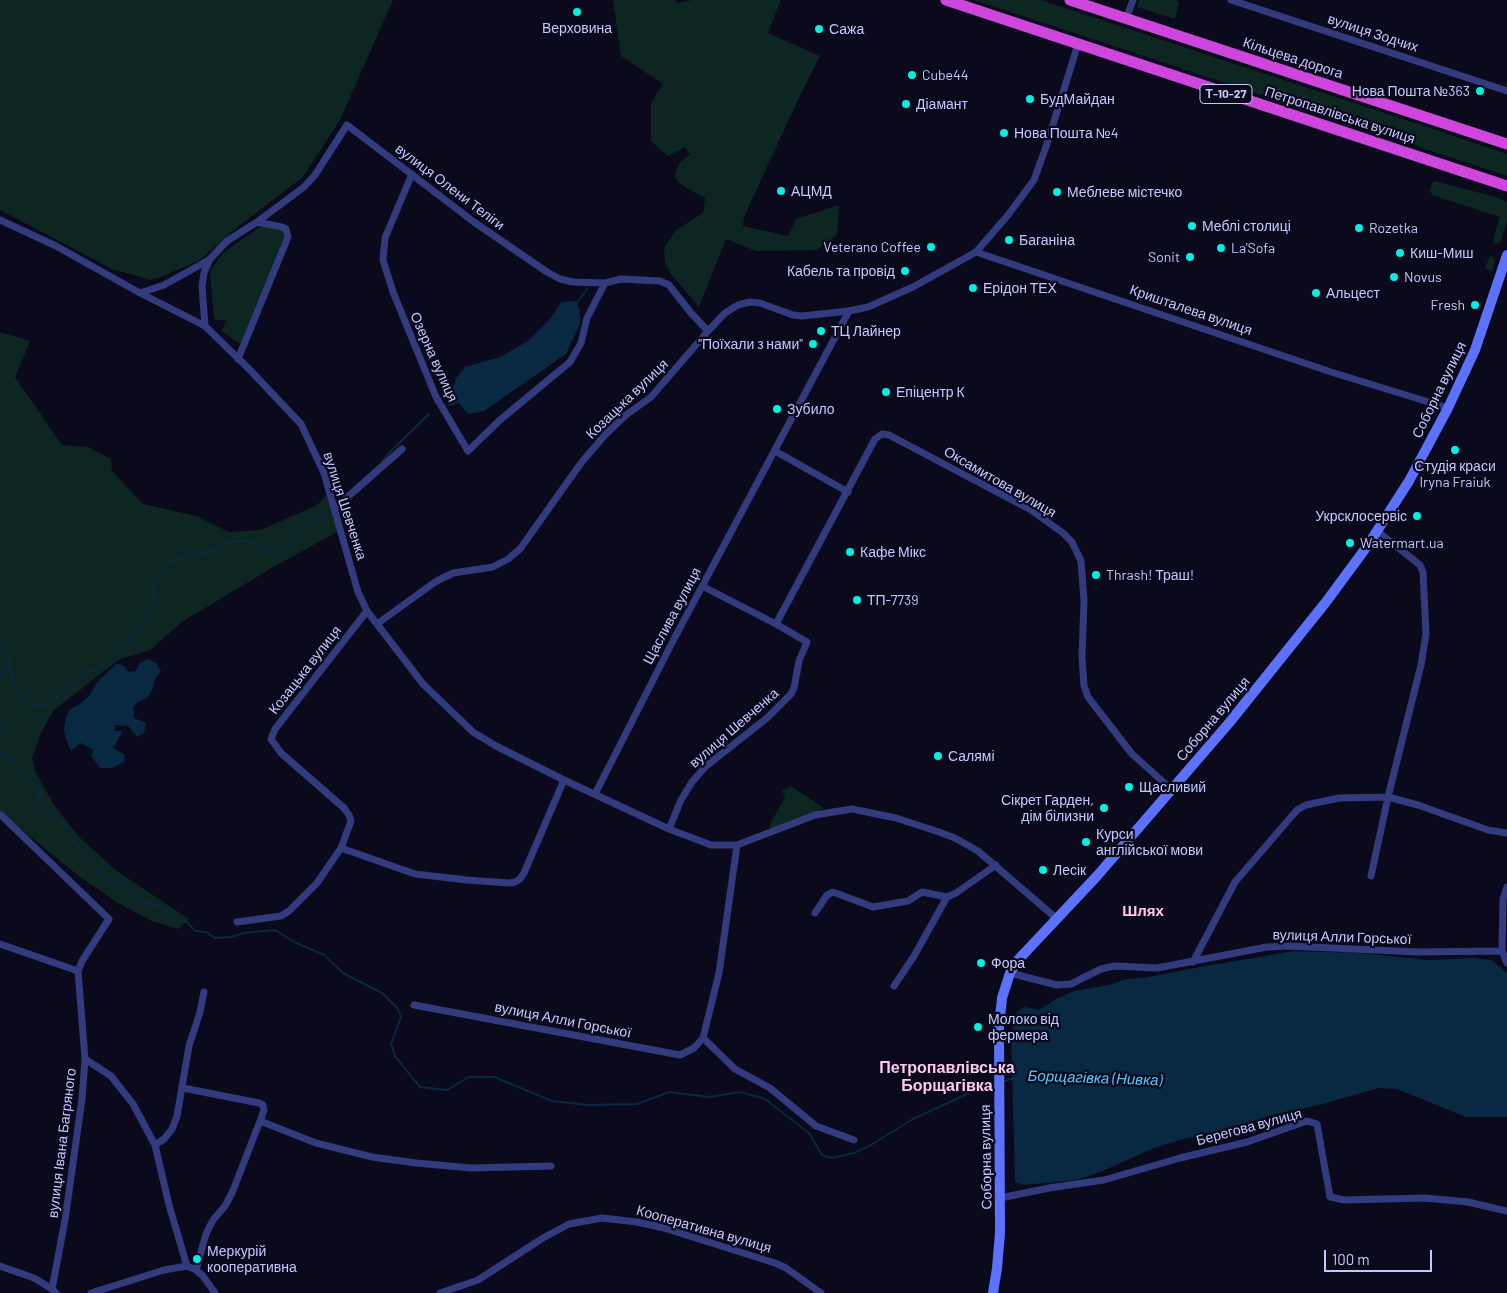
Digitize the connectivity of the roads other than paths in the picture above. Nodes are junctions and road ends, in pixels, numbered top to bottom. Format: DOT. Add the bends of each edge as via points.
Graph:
graph roads {
  1 [pos="946,0"];
  2 [pos="1070,0"];
  3 [pos="1133,0"];
  4 [pos="1230,0"];
  5 [pos="1126,19"];
  6 [pos="1078,44"];
  7 [pos="1507,91"];
  8 [pos="1507,144"];
  9 [pos="412,174"];
  10 [pos="1507,186"];
  11 [pos="0,220"];
  12 [pos="258,222"];
  13 [pos="976,252"];
  14 [pos="1507,255"];
  15 [pos="209,260"];
  16 [pos="605,282"];
  17 [pos="140,293"];
  18 [pos="849,311"];
  19 [pos="205,326"];
  20 [pos="708,331"];
  21 [pos="238,359"];
  22 [pos="1448,408"];
  23 [pos="402,449"];
  24 [pos="775,451"];
  25 [pos="848,492"];
  26 [pos="335,508"];
  27 [pos="1377,531"];
  28 [pos="702,586"];
  29 [pos="367,610"];
  30 [pos="377,624"];
  31 [pos="776,624"];
  32 [pos="564,780"];
  33 [pos="1171,789"];
  34 [pos="595,794"];
  35 [pos="1388,797"];
  36 [pos="1,815"];
  37 [pos="669,829"];
  38 [pos="1507,833"];
  39 [pos="737,845"];
  40 [pos="341,848"];
  41 [pos="996,865"];
  42 [pos="1371,876"];
  43 [pos="1507,887"];
  44 [pos="947,897"];
  45 [pos="815,913"];
  46 [pos="1056,918"];
  47 [pos="237,922"];
  48 [pos="0,944"];
  49 [pos="1502,951"];
  50 [pos="1193,962"];
  51 [pos="1507,963"];
  52 [pos="78,971"];
  53 [pos="1010,973"];
  54 [pos="894,986"];
  55 [pos="204,992"];
  56 [pos="414,1005"];
  57 [pos="703,1038"];
  58 [pos="85,1059"];
  59 [pos="183,1088"];
  60 [pos="260,1121"];
  61 [pos="854,1140"];
  62 [pos="155,1145"];
  63 [pos="551,1166"];
  64 [pos="1000,1198"];
  65 [pos="1507,1211"];
  66 [pos="0,1266"];
  67 [pos="187,1266"];
  68 [pos="196,1270"];
  69 [pos="54,1291"];
  70 [pos="91,1293"];
  71 [pos="215,1293"];
  72 [pos="440,1293"];
  73 [pos="821,1293"];
  74 [pos="993,1293"];
  1 -- 6 [label="highway, Петропавлівська вулиця / Т-10-27"];
  2 -- 5 [label="highway, Кільцева дорога"];
  3 -- 5 [label="street"];
  4 -- 7 [label="street, вулиця Зодчих"];
  5 -- 8 [label="highway, Кільцева дорога"];
  6 -- 10 [label="highway, Петропавлівська вулиця / Т-10-27"];
  6 -- 13 [label="street" via="1034,180"];
  9 -- 12 [label="street, вулиця Олени Теліги" via="347,126 304,187"];
  9 -- 16 [label="street, вулиця Олени Теліги" via="547,272 574,282"];
  9 -- 16 [label="street, Озерна вулиця" via="385,238 383,260 436,397 468,451 570,362"];
  11 -- 17 [label="street, вулиця Шевченка" via="56,246"];
  12 -- 15 [label="street, вулиця Олени Теліги" via="227,241"];
  12 -- 21 [label="street" via="282,226 288,237"];
  13 -- 18 [label="street, Козацька вулиця" via="930,278 874,304"];
  13 -- 22 [label="street, Кришталева вулиця"];
  14 -- 22 [label="main road, Соборна вулиця" via="1475,350"];
  15 -- 17 [label="street" via="164,285"];
  15 -- 19 [label="street" via="202,286"];
  16 -- 20 [label="street, вулиця Олени Теліги" via="660,280 669,285"];
  17 -- 19 [label="street, вулиця Шевченка"];
  18 -- 20 [label="street, Козацька вулиця" via="802,316 750,302 725,313"];
  18 -- 24 [label="street, Щаслива вулиця"];
  19 -- 21 [label="street, вулиця Шевченка"];
  20 -- 30 [label="street, Козацька вулиця" via="651,397 599,442 520,548 508,559 493,567 453,573 435,582"];
  21 -- 26 [label="street, вулиця Шевченка" via="301,424 324,473"];
  22 -- 27 [label="main road, Соборна вулиця"];
  23 -- 26 [label="street"];
  24 -- 25 [label="street"];
  24 -- 28 [label="street, Щаслива вулиця"];
  25 -- 31 [label="street, Оксамитова вулиця"];
  25 -- 33 [label="street, Оксамитова вулиця" via="875,439 882,434 889,435 1031,510 1063,533 1072,542 1081,561 1084,601 1082,670 1088,698 1132,754"];
  26 -- 29 [label="street, вулиця Шевченка" via="358,592"];
  27 -- 33 [label="main road, Соборна вулиця" via="1283,657"];
  27 -- 35 [label="street" via="1420,565 1424,572 1426,634"];
  28 -- 31 [label="street, вулиця Шевченка"];
  28 -- 34 [label="street, Щаслива вулиця"];
  29 -- 30 [label="street, вулиця Шевченка"];
  29 -- 40 [label="street, Козацька вулиця" via="275,729 271,739 349,815 351,821"];
  30 -- 32 [label="street, вулиця Шевченка" via="423,684 473,732"];
  31 -- 37 [label="street, вулиця Шевченка" via="807,642 791,694 767,718 705,767 681,800"];
  32 -- 34 [label="street, вулиця Шевченка"];
  32 -- 40 [label="street" via="524,873 509,884 415,874"];
  33 -- 46 [label="main road, Соборна вулиця" via="1097,876"];
  34 -- 37 [label="street, вулиця Шевченка"];
  35 -- 38 [label="street" via="1488,830"];
  35 -- 42 [label="street"];
  35 -- 50 [label="street" via="1339,798 1297,810 1235,882"];
  36 -- 52 [label="street" via="108,919"];
  37 -- 39 [label="street, вулиця Шевченка" via="711,845"];
  39 -- 41 [label="street, вулиця Шевченка" via="815,815 852,809 896,818 955,838"];
  39 -- 57 [label="street" via="719,973"];
  40 -- 47 [label="street, Козацька вулиця" via="317,883 289,911 281,916"];
  41 -- 44 [label="street"];
  41 -- 46 [label="street, вулиця Шевченка"];
  43 -- 49 [label="street"];
  44 -- 45 [label="street" via="922,892 908,901 873,907 834,892 827,894"];
  44 -- 54 [label="street"];
  46 -- 53 [label="main road, Соборна вулиця"];
  48 -- 52 [label="street"];
  49 -- 50 [label="street, вулиця Алли Горської" via="1416,952 1290,946"];
  49 -- 51 [label="street"];
  50 -- 53 [label="street, вулиця Алли Горської" via="1157,968 1114,966 1071,984 1057,985"];
  52 -- 58 [label="street, вулиця Івана Багряного"];
  53 -- 64 [label="main road, Соборна вулиця" via="1002,998 999,1027"];
  55 -- 59 [label="street" via="189,1046"];
  56 -- 57 [label="street, вулиця Алли Горської" via="680,1055 694,1048"];
  57 -- 61 [label="street" via="735,1069 770,1088 816,1126"];
  58 -- 62 [label="street" via="111,1076 133,1104"];
  58 -- 69 [label="street, вулиця Івана Багряного"];
  59 -- 60 [label="street" via="259,1102 264,1110"];
  59 -- 62 [label="street" via="172,1128"];
  60 -- 63 [label="street" via="316,1144 372,1157 471,1168"];
  60 -- 68 [label="street" via="232,1193 206,1234"];
  62 -- 67 [label="street"];
  64 -- 65 [label="street, Берегова вулиця" via="1104,1180 1247,1142 1307,1122 1316,1124 1330,1197 1344,1200 1426,1198 1468,1202"];
  64 -- 74 [label="main road, Соборна вулиця" via="1000,1242"];
  66 -- 69 [label="street" via="34,1278"];
  67 -- 68 [label="street"];
  67 -- 70 [label="street"];
  68 -- 71 [label="street"];
  72 -- 73 [label="street, Кооперативна вулиця" via="478,1280 569,1224 602,1218 664,1228 774,1262"];
}
